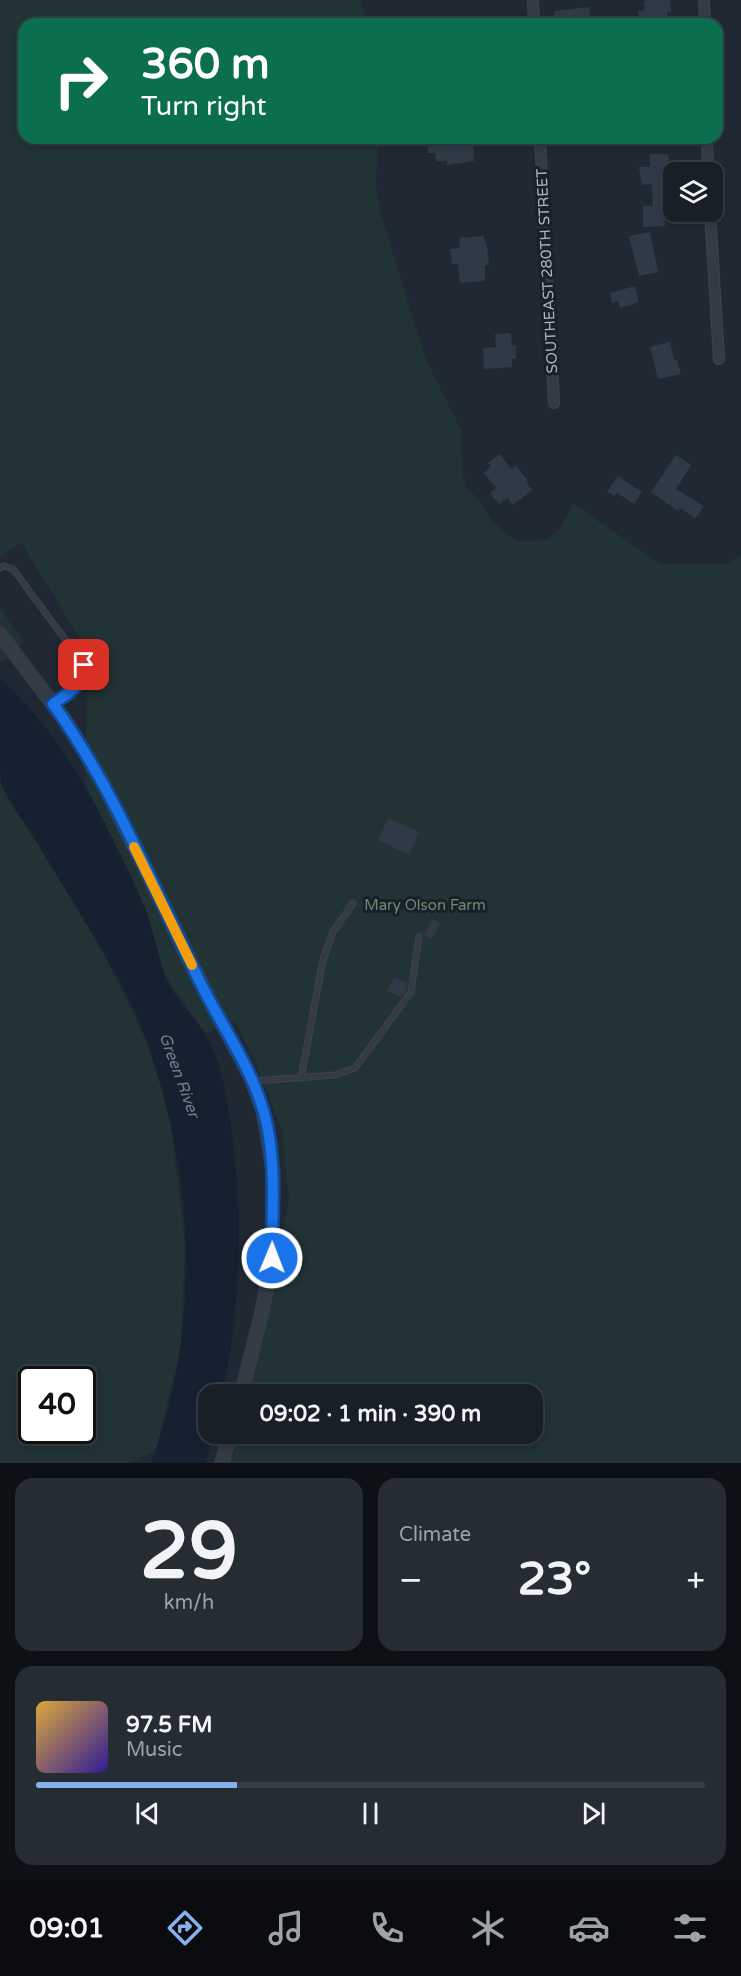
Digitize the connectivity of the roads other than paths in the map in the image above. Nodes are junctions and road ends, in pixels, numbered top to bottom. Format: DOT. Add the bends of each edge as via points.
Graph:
graph roads {
  1 [pos="533,0"];
  2 [pos="704,0"];
  3 [pos="534,18"];
  4 [pos="705,18"];
  5 [pos="540,144"];
  6 [pos="707,144"];
  7 [pos="708,162"];
  8 [pos="711,222"];
  9 [pos="719,359"];
  10 [pos="554,403"];
  11 [pos="0,568"];
  12 [pos="0,634"];
  13 [pos="53,704"];
  14 [pos="353,903"];
  15 [pos="419,937"];
  16 [pos="301,1078"];
  17 [pos="252,1081"];
  18 [pos="244,1384"];
  19 [pos="227,1444"];
  20 [pos="222,1463"];
  1 -- 3 [label="street"];
  2 -- 4 [label="street"];
  5 -- 10 [label="street, SOUTHEAST 280TH STREET"];
  6 -- 7 [label="street"];
  8 -- 9 [label="street"];
  11 -- 13 [label="lane" via="13,569 84,665 76,688"];
  12 -- 13 [label="street"];
  13 -- 17 [label="street" via="103,783"];
  14 -- 16 [label="lane" via="333,932 323,960"];
  15 -- 16 [label="lane" via="411,992 355,1068 335,1075"];
  16 -- 17 [label="lane"];
  17 -- 18 [label="street" via="263,1111 273,1171 272,1258"];
  19 -- 20 [label="street"];
}
